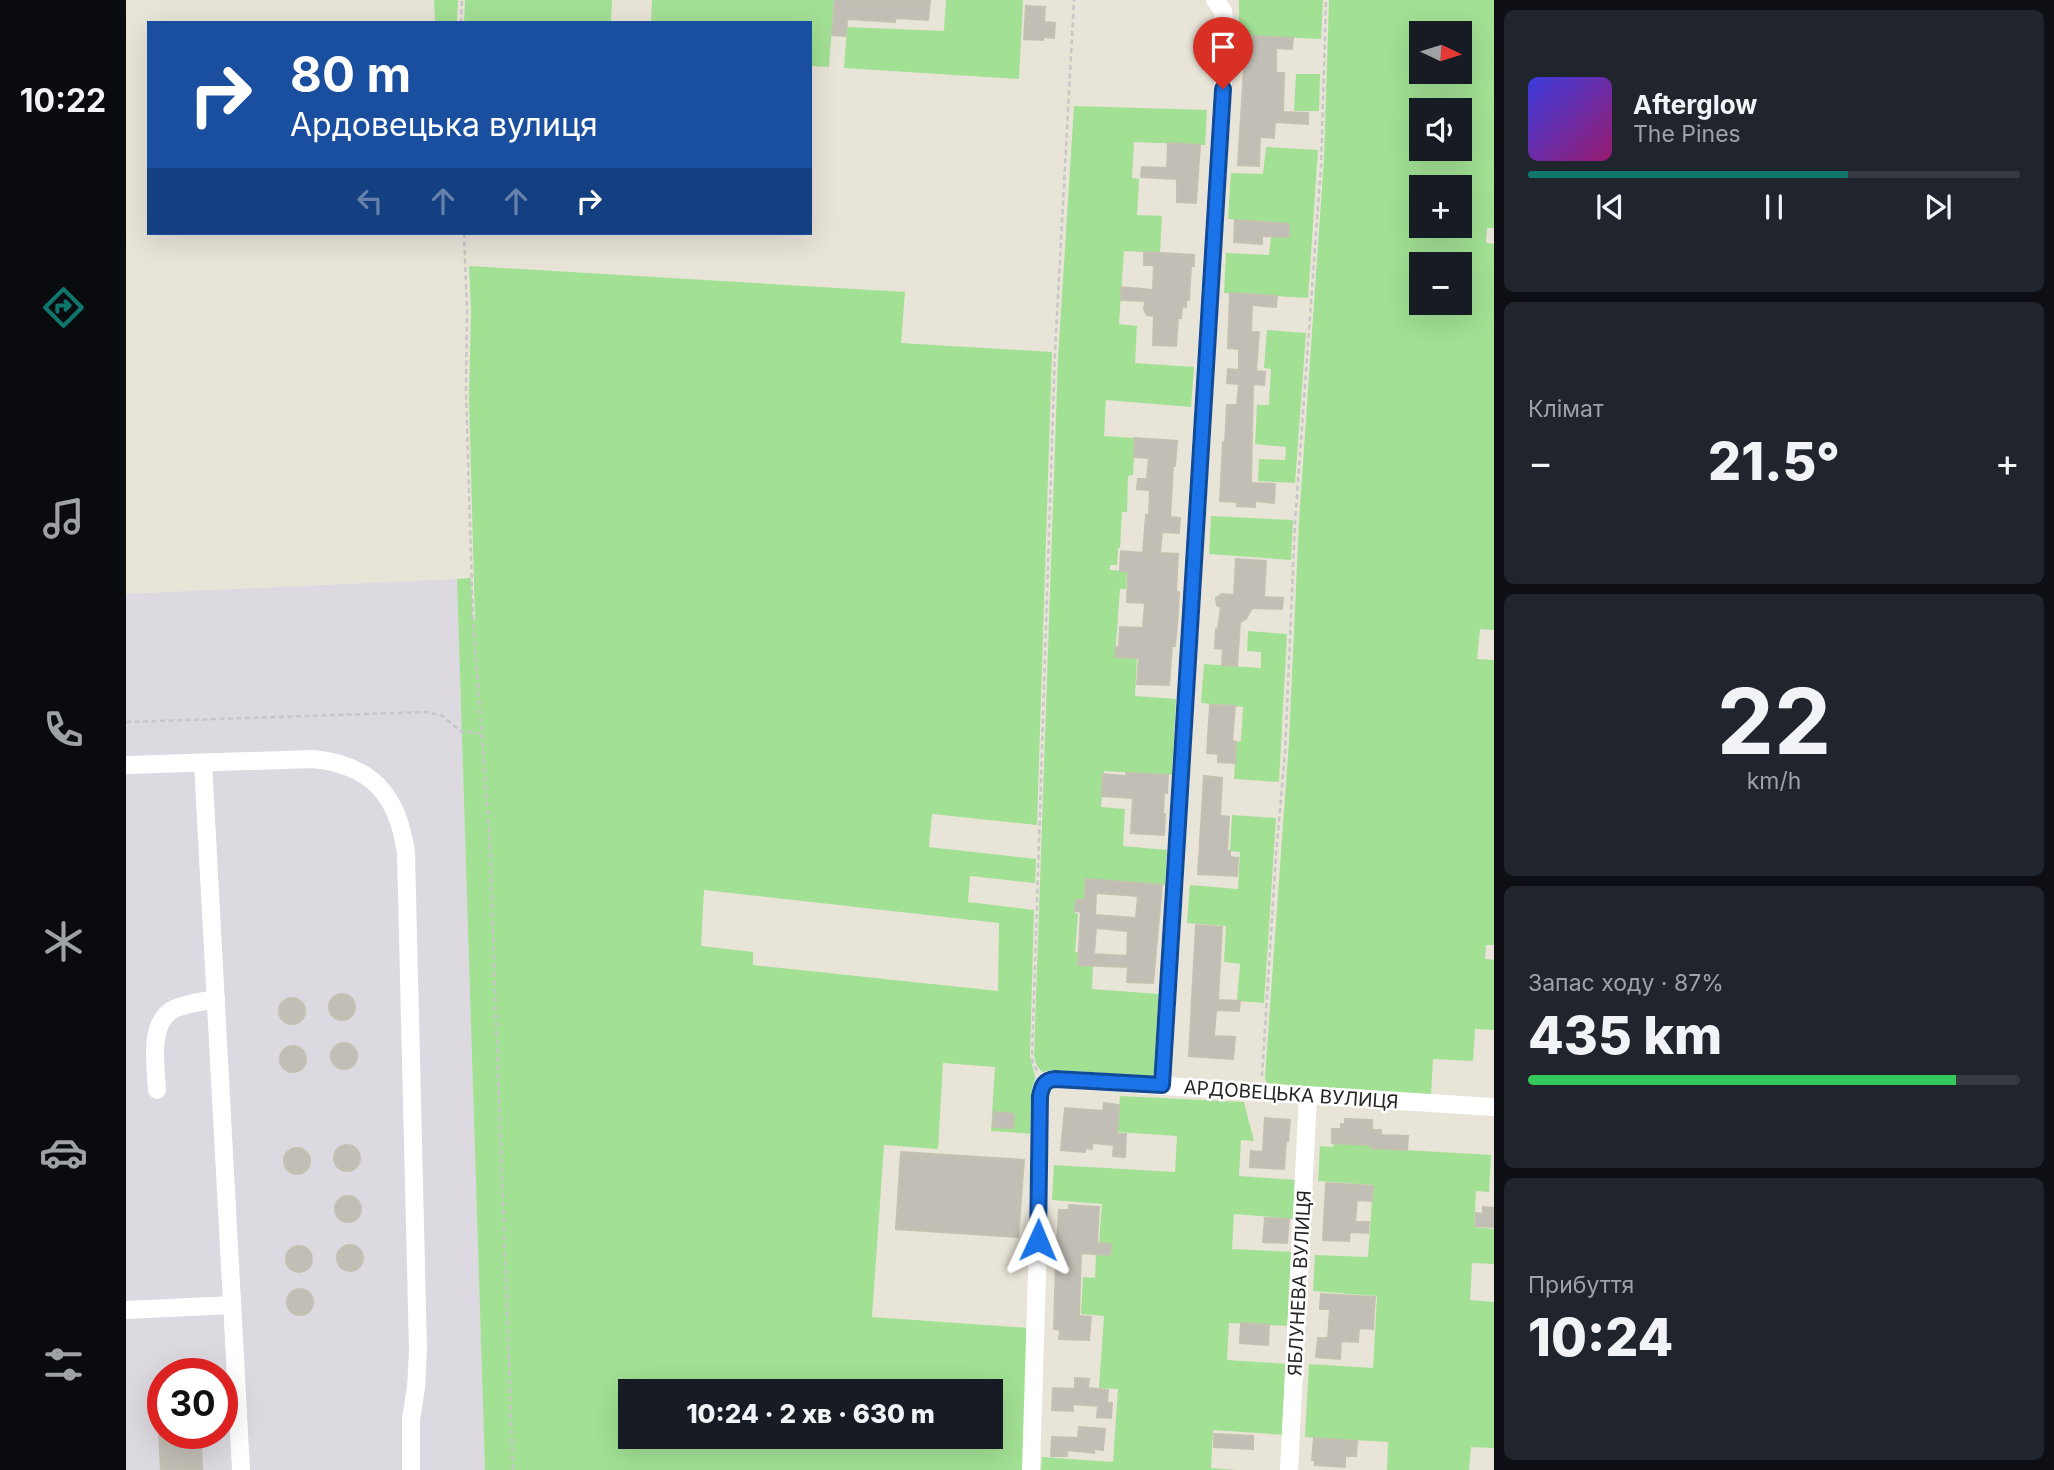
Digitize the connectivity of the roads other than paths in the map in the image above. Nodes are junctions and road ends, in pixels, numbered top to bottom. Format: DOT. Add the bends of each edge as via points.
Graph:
graph roads {
  1 [pos="1215,0"];
  2 [pos="203,763"];
  3 [pos="126,765"];
  4 [pos="216,999"];
  5 [pos="1162,1085"];
  6 [pos="157,1090"];
  7 [pos="1308,1096"];
  8 [pos="1494,1107"];
  9 [pos="232,1305"];
  10 [pos="126,1310"];
  11 [pos="240,1470"];
  12 [pos="411,1470"];
  13 [pos="1031,1470"];
  14 [pos="1289,1470"];
  1 -- 5 [label="street" via="1223,11 1226,34"];
  2 -- 3 [label="street"];
  2 -- 4 [label="street"];
  2 -- 12 [label="street" via="313,759 350,766 378,785 404,834 418,1350"];
  4 -- 6 [label="street" via="184,1005 162,1018 157,1031"];
  4 -- 9 [label="street"];
  5 -- 7 [label="street, АРДОВЕЦЬКА ВУЛИЦЯ"];
  5 -- 13 [label="street, АРДОВЕЦЬКА ВУЛИЦЯ" via="1055,1079 1041,1087"];
  7 -- 8 [label="street, АРДОВЕЦЬКА ВУЛИЦЯ"];
  7 -- 14 [label="street, ЯБЛУНЕВА ВУЛИЦЯ"];
  9 -- 10 [label="street"];
  9 -- 11 [label="street"];
}
